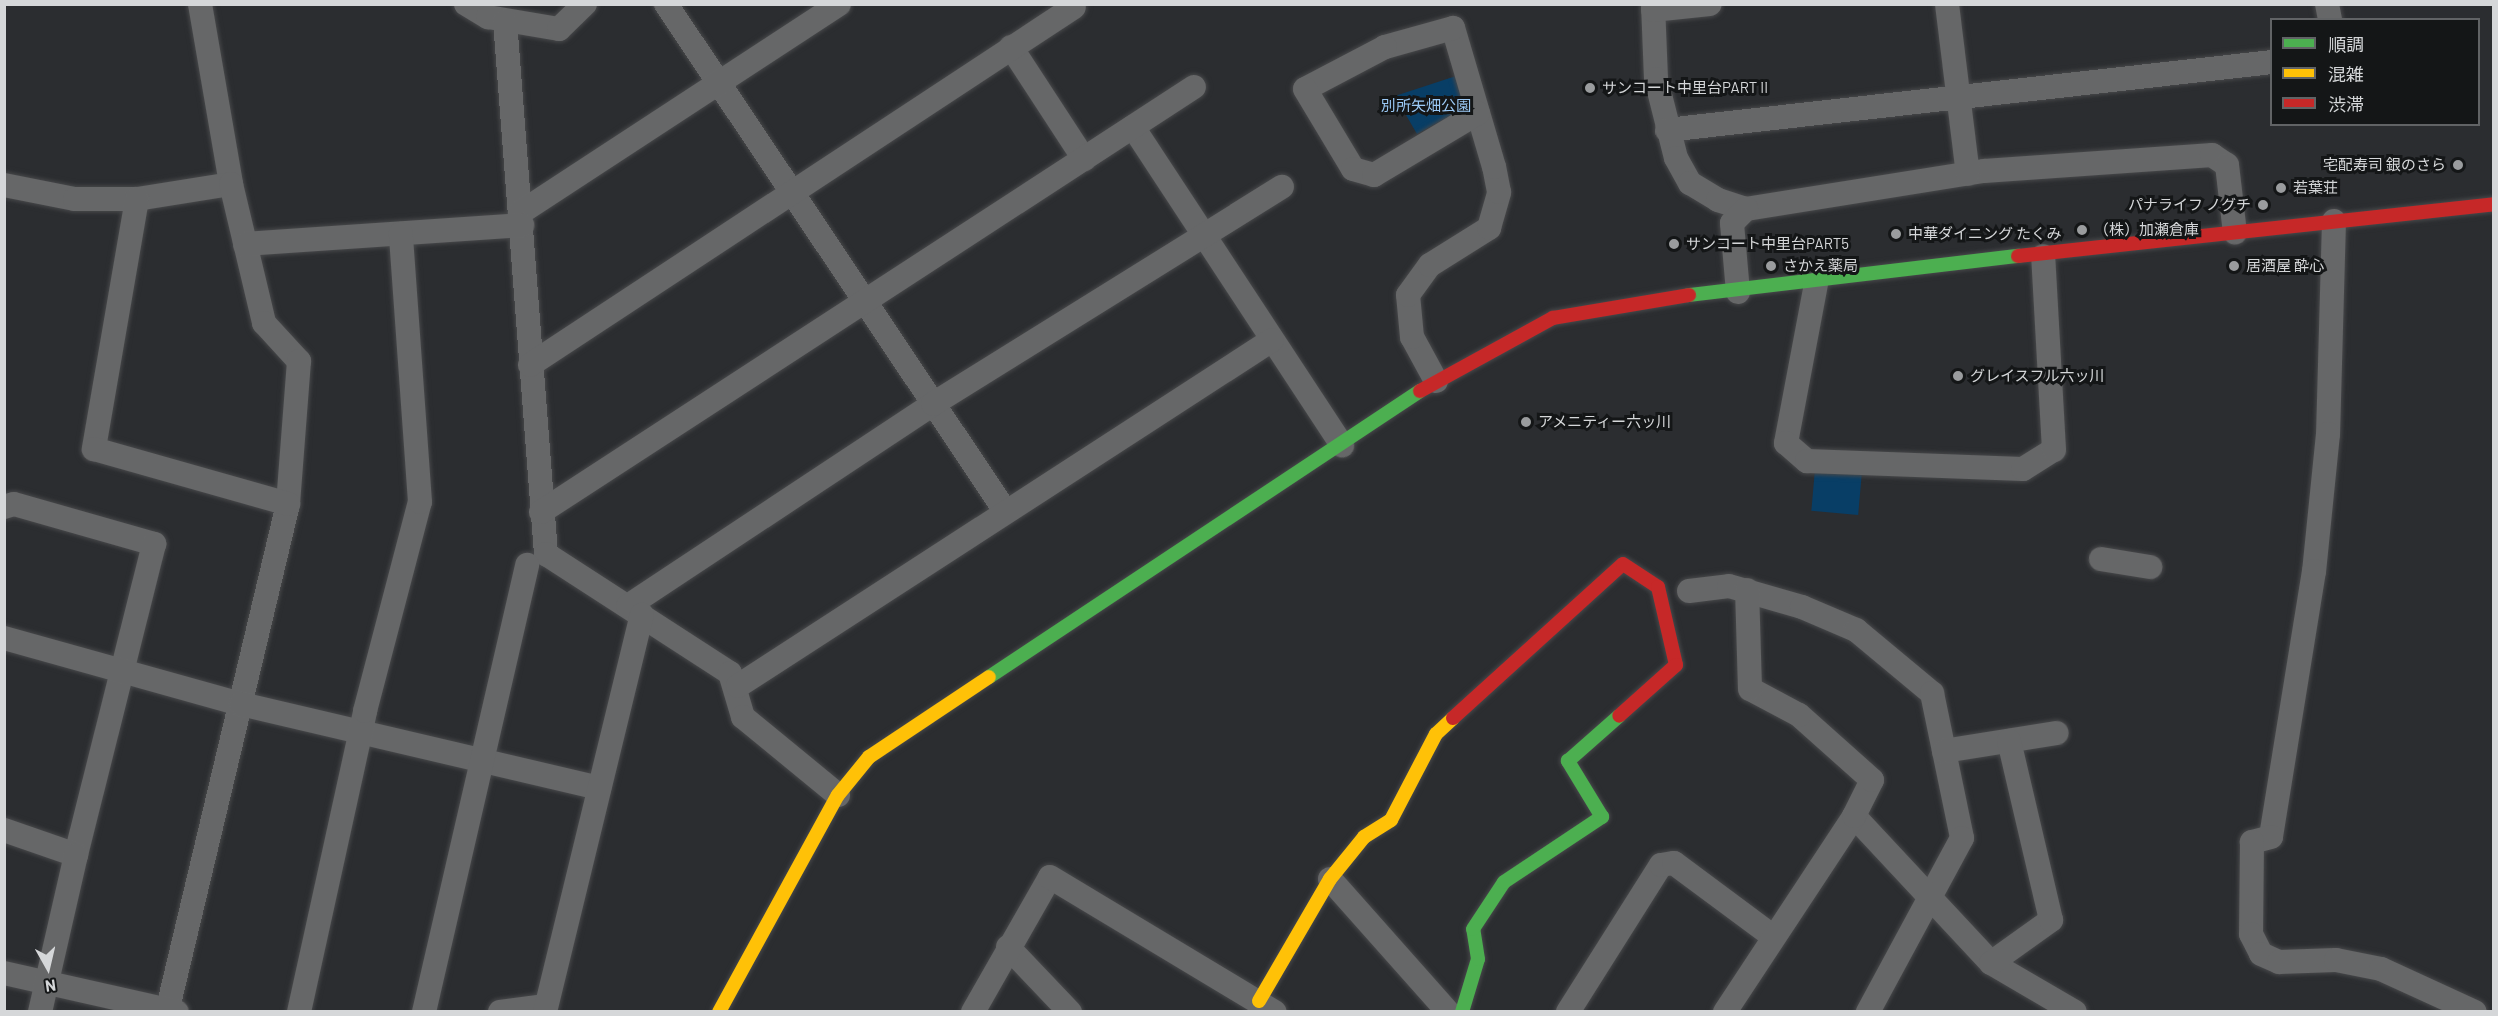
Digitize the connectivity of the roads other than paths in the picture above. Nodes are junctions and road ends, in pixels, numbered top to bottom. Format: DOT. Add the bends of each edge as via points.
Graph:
graph roads {
  1 [pos="200,4"];
  2 [pos="466,4"];
  3 [pos="585,4"];
  4 [pos="666,4"];
  5 [pos="839,4"];
  6 [pos="1710,4"];
  7 [pos="1947,4"];
  8 [pos="1074,7"];
  9 [pos="1653,8"];
  10 [pos="505,21"];
  11 [pos="1011,47"];
  12 [pos="2270,62"];
  13 [pos="719,83"];
  14 [pos="1194,87"];
  15 [pos="1959,100"];
  16 [pos="1478,113"];
  17 [pos="1133,127"];
  18 [pos="1667,130"];
  19 [pos="1084,159"];
  20 [pos="1968,174"];
  21 [pos="231,184"];
  22 [pos="4,185"];
  23 [pos="1282,186"];
  24 [pos="790,189"];
  25 [pos="137,199"];
  26 [pos="2493,204"];
  27 [pos="1746,208"];
  28 [pos="521,219"];
  29 [pos="2334,221"];
  30 [pos="401,234"];
  31 [pos="1203,234"];
  32 [pos="2235,234"];
  33 [pos="244,244"];
  34 [pos="2043,256"];
  35 [pos="1816,284"];
  36 [pos="1737,292"];
  37 [pos="863,299"];
  38 [pos="1272,340"];
  39 [pos="530,365"];
  40 [pos="1436,381"];
  41 [pos="933,404"];
  42 [pos="1342,445"];
  43 [pos="288,504"];
  44 [pos="4,507"];
  45 [pos="1006,512"];
  46 [pos="535,539"];
  47 [pos="2101,559"];
  48 [pos="2150,567"];
  49 [pos="1747,590"];
  50 [pos="1689,591"];
  51 [pos="635,610"];
  52 [pos="4,638"];
  53 [pos="121,671"];
  54 [pos="738,686"];
  55 [pos="241,704"];
  56 [pos="360,731"];
  57 [pos="2057,733"];
  58 [pos="2009,741"];
  59 [pos="1944,751"];
  60 [pos="480,760"];
  61 [pos="599,788"];
  62 [pos="838,795"];
  63 [pos="1854,816"];
  64 [pos="4,830"];
  65 [pos="76,855"];
  66 [pos="1330,879"];
  67 [pos="1930,895"];
  68 [pos="1771,935"];
  69 [pos="1008,947"];
  70 [pos="1991,963"];
  71 [pos="4,973"];
  72 [pos="45,982"];
  73 [pos="1267,1006"];
  74 [pos="545,1009"];
  75 [pos="40,1011"];
  76 [pos="171,1011"];
  77 [pos="299,1011"];
  78 [pos="424,1011"];
  79 [pos="500,1011"];
  80 [pos="719,1011"];
  81 [pos="973,1011"];
  82 [pos="1070,1011"];
  83 [pos="1448,1011"];
  84 [pos="1461,1011"];
  85 [pos="1568,1011"];
  86 [pos="1725,1011"];
  87 [pos="1868,1011"];
  88 [pos="2075,1011"];
  89 [pos="2475,1011"];
  1 -- 21 [label="street"];
  2 -- 10 [label="street"];
  3 -- 10 [label="street" via="559,29"];
  4 -- 13 [label="street"];
  5 -- 13 [label="street"];
  6 -- 9 [label="street"];
  7 -- 15 [label="street"];
  8 -- 11 [label="street"];
  9 -- 18 [label="street" via="1656,79"];
  10 -- 28 [label="street"];
  11 -- 19 [label="street"];
  11 -- 24 [label="street"];
  12 -- 15 [label="street"];
  13 -- 24 [label="street"];
  13 -- 28 [label="street"];
  14 -- 17 [label="street"];
  15 -- 18 [label="street"];
  15 -- 20 [label="street"];
  16 -- 16 [label="street" via="1453,28 1385,47 1305,89 1353,169 1374,175"];
  16 -- 40 [label="street" via="1499,192 1498,212 1489,228 1430,265 1408,295 1412,336"];
  17 -- 19 [label="street"];
  17 -- 31 [label="street"];
  18 -- 27 [label="street" via="1690,183"];
  19 -- 37 [label="street"];
  20 -- 27 [label="street"];
  20 -- 32 [label="street" via="2212,155 2226,165"];
  21 -- 25 [label="street"];
  21 -- 33 [label="street"];
  22 -- 25 [label="street" via="75,199"];
  23 -- 31 [label="street"];
  24 -- 37 [label="street"];
  24 -- 39 [label="street"];
  25 -- 43 [label="street" via="94,449"];
  26 -- 29 [label="street"];
  27 -- 36 [label="street" via="1732,223"];
  28 -- 30 [label="street"];
  28 -- 39 [label="street"];
  29 -- 32 [label="street"];
  29 -- 89 [label="street" via="2328,434 2314,571 2271,837 2252,842 2252,934 2262,954 2279,962 2336,960 2381,969"];
  30 -- 33 [label="street"];
  30 -- 56 [label="street" via="420,502"];
  31 -- 38 [label="street"];
  31 -- 41 [label="street"];
  32 -- 34 [label="street"];
  33 -- 43 [label="street" via="264,323 299,361"];
  34 -- 35 [label="street"];
  34 -- 35 [label="street" via="2054,450 2023,469 1807,461 1786,443"];
  35 -- 36 [label="street"];
  36 -- 40 [label="street" via="1615,304 1553,318"];
  37 -- 41 [label="street"];
  37 -- 46 [label="street"];
  38 -- 42 [label="street"];
  38 -- 45 [label="street"];
  39 -- 46 [label="street"];
  40 -- 42 [label="street"];
  41 -- 45 [label="street"];
  41 -- 51 [label="street"];
  42 -- 62 [label="street" via="881,747"];
  43 -- 55 [label="street"];
  44 -- 53 [label="street" via="14,504 154,544"];
  45 -- 54 [label="street"];
  46 -- 51 [label="street" via="546,554"];
  46 -- 60 [label="street"];
  47 -- 48 [label="street"];
  49 -- 50 [label="street"];
  49 -- 59 [label="street" via="1856,630 1932,693"];
  49 -- 63 [label="street" via="1750,689 1799,715 1872,780"];
  51 -- 54 [label="street" via="730,673"];
  51 -- 61 [label="street"];
  52 -- 53 [label="street"];
  53 -- 55 [label="street"];
  53 -- 65 [label="street"];
  54 -- 62 [label="street" via="743,717"];
  55 -- 56 [label="street"];
  55 -- 76 [label="street"];
  56 -- 60 [label="street"];
  56 -- 77 [label="street"];
  57 -- 58 [label="street"];
  58 -- 59 [label="street"];
  58 -- 70 [label="street" via="2051,920"];
  59 -- 67 [label="street" via="1962,838"];
  60 -- 61 [label="street"];
  60 -- 78 [label="street"];
  61 -- 74 [label="street"];
  62 -- 80 [label="street"];
  63 -- 67 [label="street"];
  63 -- 68 [label="street"];
  64 -- 65 [label="street"];
  65 -- 72 [label="street"];
  66 -- 73 [label="street"];
  66 -- 83 [label="street"];
  66 -- 84 [label="street" via="1364,837 1391,820 1436,734 1454,723 1560,615 1623,564 1658,587 1676,665 1568,761 1602,817 1504,882 1473,929 1478,958"];
  67 -- 70 [label="street"];
  67 -- 87 [label="street"];
  68 -- 85 [label="street" via="1674,863 1661,865"];
  68 -- 86 [label="street"];
  69 -- 73 [label="street" via="1050,877"];
  69 -- 81 [label="street"];
  69 -- 82 [label="street"];
  70 -- 88 [label="street"];
  71 -- 72 [label="street"];
  72 -- 75 [label="street"];
  72 -- 76 [label="street"];
  74 -- 79 [label="street"];
}
